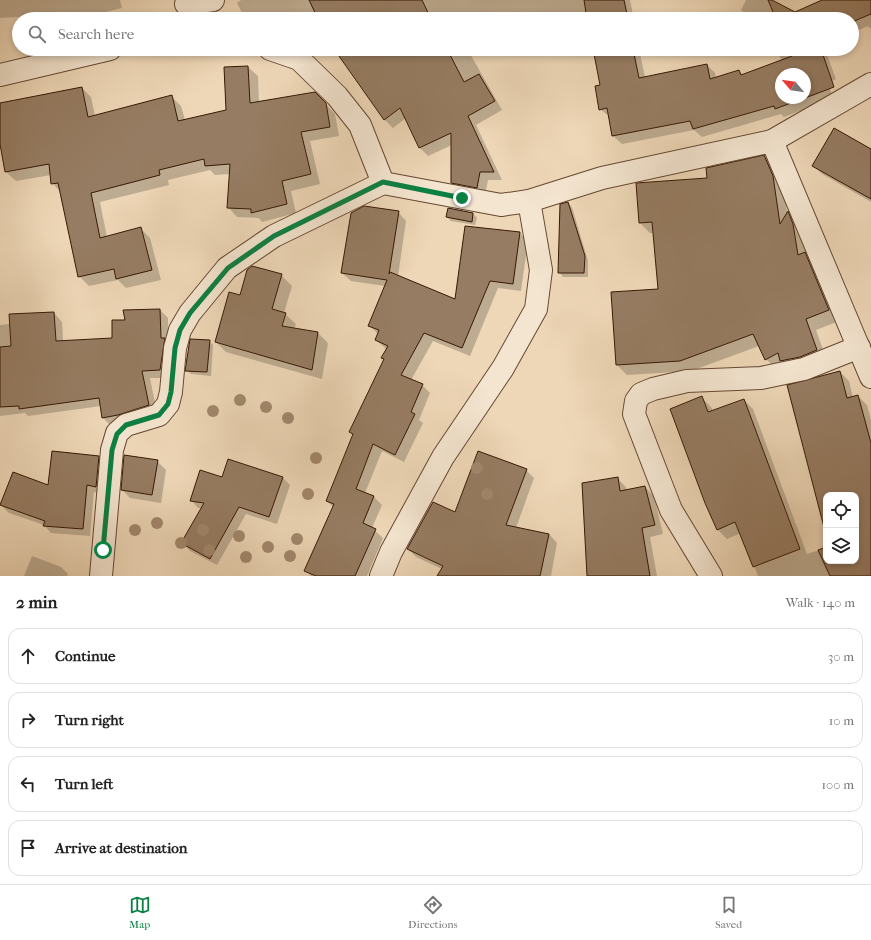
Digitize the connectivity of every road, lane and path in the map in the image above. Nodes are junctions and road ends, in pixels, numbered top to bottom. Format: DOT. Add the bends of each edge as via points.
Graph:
graph roads {
  1 [pos="213,0"];
  2 [pos="187,8"];
  3 [pos="80,56"];
  4 [pos="290,56"];
  5 [pos="0,75"];
  6 [pos="871,84"];
  7 [pos="772,141"];
  8 [pos="383,182"];
  9 [pos="530,201"];
  10 [pos="859,347"];
  11 [pos="871,377"];
  12 [pos="100,576"];
  13 [pos="381,576"];
  14 [pos="711,576"];
  1 -- 2 [label="street"];
  3 -- 5 [label="street"];
  4 -- 8 [label="street" via="299,59 337,96 360,125"];
  6 -- 7 [label="street"];
  7 -- 9 [label="street" via="602,178"];
  7 -- 10 [label="street"];
  8 -- 9 [label="street" via="501,206"];
  8 -- 12 [label="street" via="274,236 228,268 190,313 180,330 175,348 168,404 159,415 126,425 117,434 112,450"];
  9 -- 13 [label="street" via="541,270 536,309 503,368 443,456 391,552"];
  10 -- 11 [label="street"];
  10 -- 14 [label="street" via="804,369 761,378 687,381 641,394 636,401 634,414 672,510"];
}
